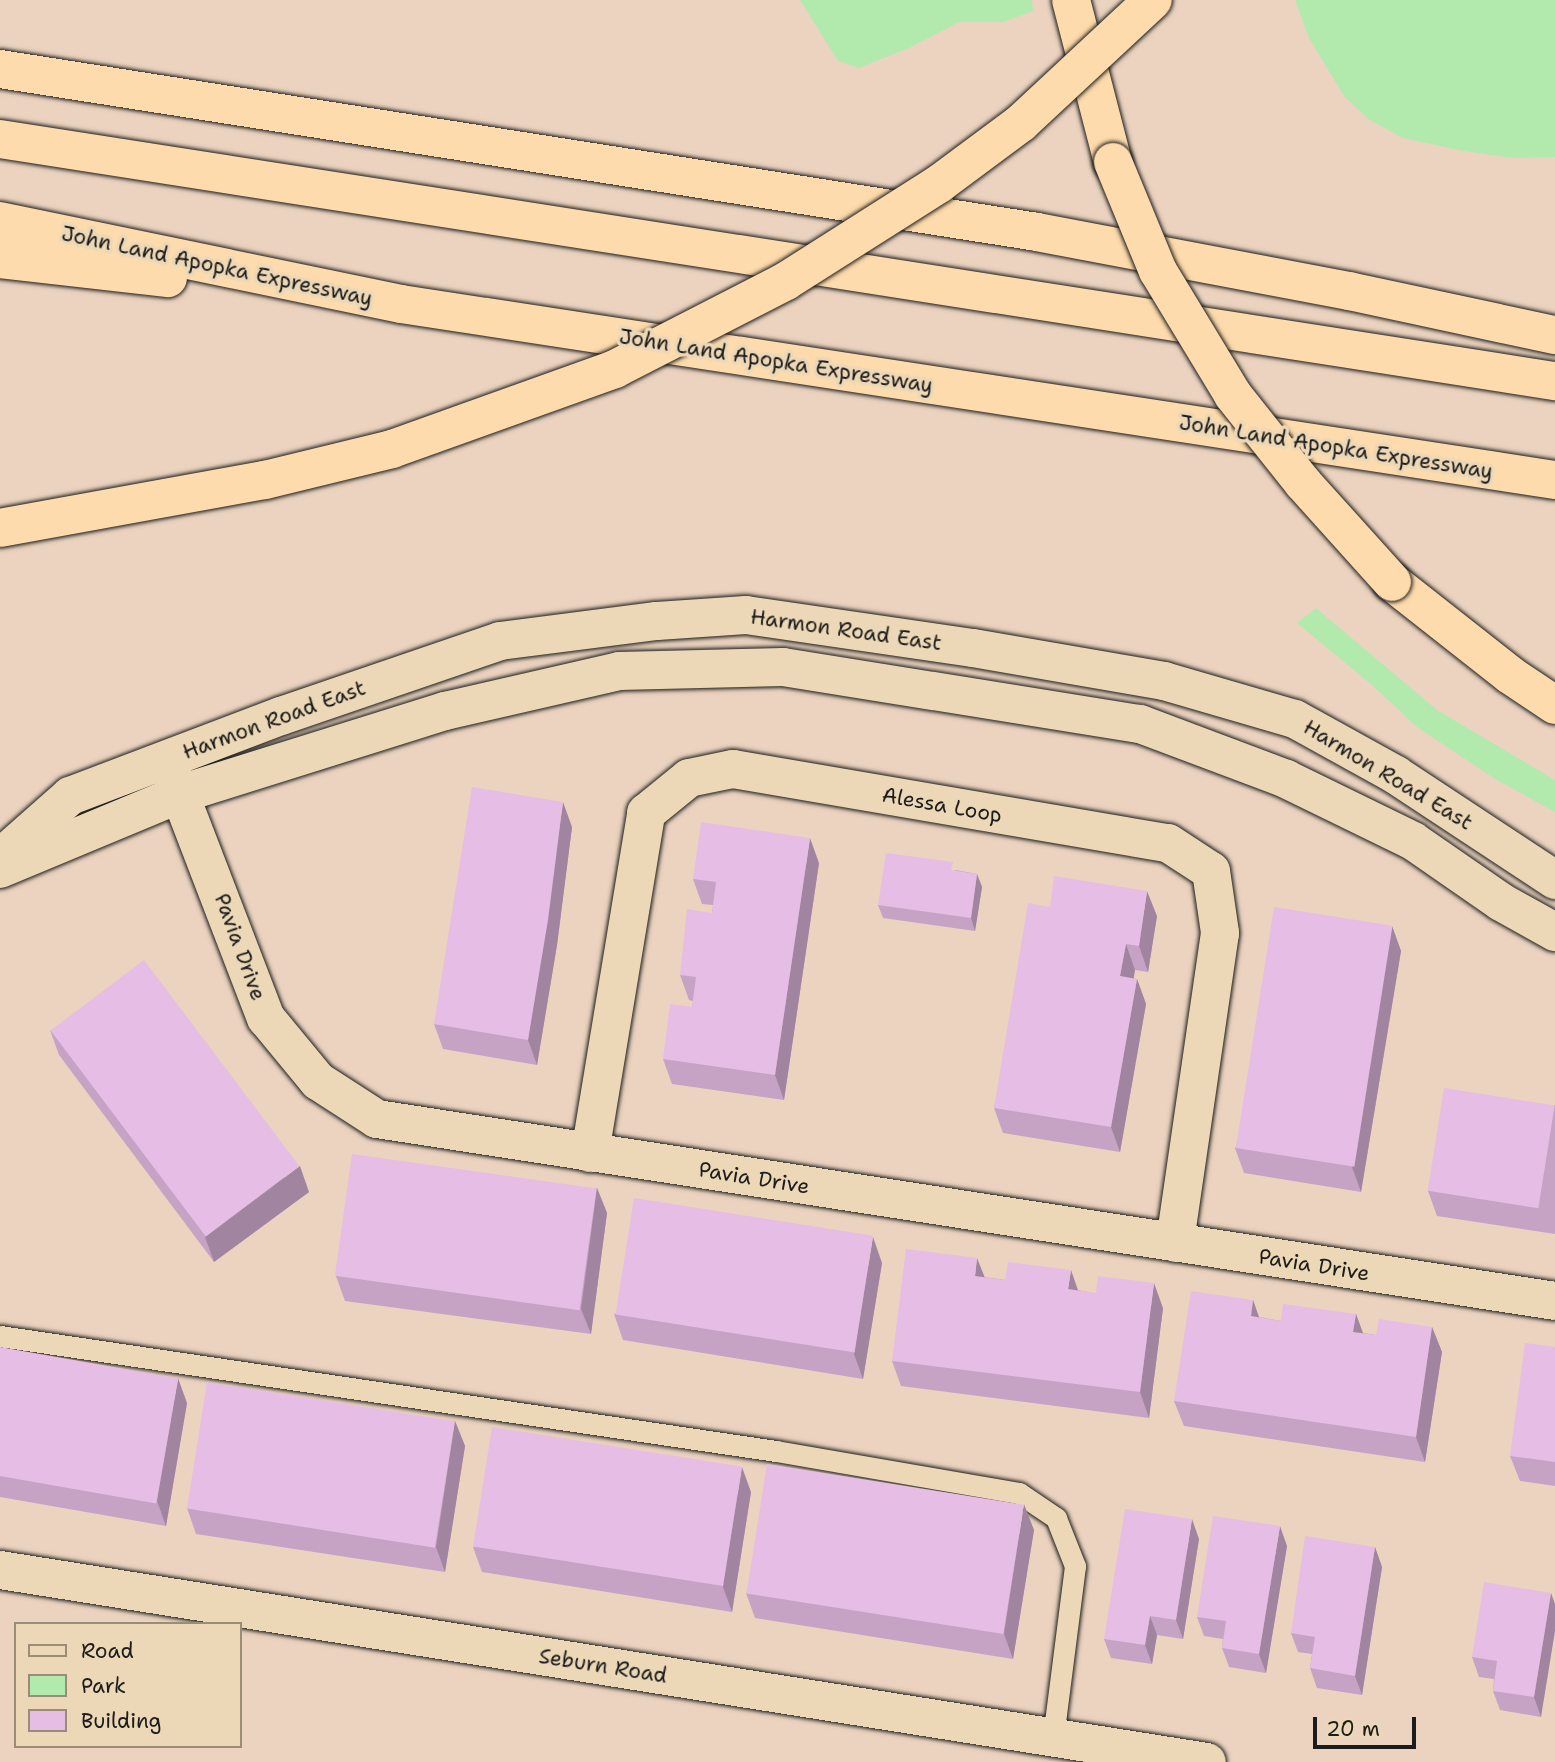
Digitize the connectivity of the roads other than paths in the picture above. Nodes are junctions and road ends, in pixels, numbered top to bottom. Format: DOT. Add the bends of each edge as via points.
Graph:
graph roads {
  1 [pos="1071,0"];
  2 [pos="1153,0"];
  3 [pos="0,69"];
  4 [pos="0,139"];
  5 [pos="0,221"];
  6 [pos="0,259"];
  7 [pos="401,304"];
  8 [pos="1555,335"];
  9 [pos="1555,382"];
  10 [pos="1555,480"];
  11 [pos="0,528"];
  12 [pos="1555,705"];
  13 [pos="174,777"];
  14 [pos="0,858"];
  15 [pos="0,869"];
  16 [pos="1555,880"];
  17 [pos="1555,932"];
  18 [pos="590,1153"];
  19 [pos="1175,1243"];
  20 [pos="1555,1301"];
  21 [pos="0,1336"];
  22 [pos="0,1570"];
  23 [pos="1053,1738"];
  24 [pos="1147,1757"];
  25 [pos="1207,1762"];
  1 -- 12 [label="highway, bridge" via="1113,162 1158,271 1233,395 1303,483 1392,582"];
  2 -- 11 [label="highway, bridge" via="1021,123 939,184 786,281 615,369 392,449 265,480"];
  3 -- 8 [label="highway" via="1037,232"];
  4 -- 9 [label="highway"];
  5 -- 7 [label="highway, John Land Apopka Expressway"];
  6 -- 7 [label="highway"];
  7 -- 10 [label="highway, John Land Apopka Expressway"];
  13 -- 14 [label="street, Harmon Road East" via="70,796"];
  13 -- 15 [label="street, Harmon Road East" via="88,835"];
  13 -- 16 [label="street, Harmon Road East" via="281,716 500,641 746,615 1164,681 1295,719 1396,775"];
  13 -- 17 [label="street, Harmon Road East" via="619,671 783,667 1140,724 1286,779 1413,841 1501,902"];
  13 -- 18 [label="street, Pavia Drive" via="266,1018 318,1081 377,1119"];
  18 -- 19 [label="street, Pavia Drive"];
  18 -- 19 [label="street, Alessa Loop" via="646,813 689,778 733,769 1168,844 1211,871 1220,933"];
  19 -- 20 [label="street, Pavia Drive"];
  21 -- 23 [label="lane" via="776,1451 1019,1493 1056,1518 1075,1566"];
  22 -- 23 [label="street, Seburn Road"];
  23 -- 24 [label="street, Seburn Road"];
  24 -- 25 [label="street, Seburn Road"];
}
